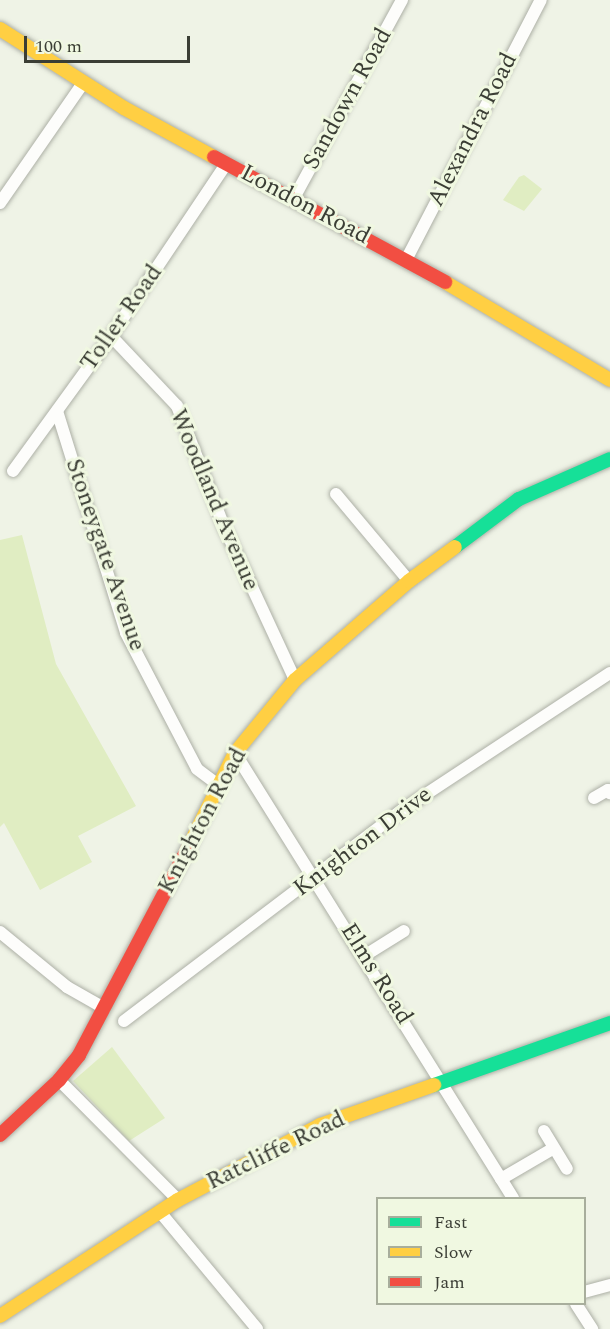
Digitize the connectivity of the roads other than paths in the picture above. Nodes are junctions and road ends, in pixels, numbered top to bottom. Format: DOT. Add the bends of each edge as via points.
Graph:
graph roads {
  1 [pos="402,0"];
  2 [pos="541,0"];
  3 [pos="0,28"];
  4 [pos="83,83"];
  5 [pos="227,163"];
  6 [pos="294,198"];
  7 [pos="0,203"];
  8 [pos="406,260"];
  9 [pos="111,336"];
  10 [pos="610,380"];
  11 [pos="57,411"];
  12 [pos="610,459"];
  13 [pos="13,471"];
  14 [pos="336,494"];
  15 [pos="409,581"];
  16 [pos="610,674"];
  17 [pos="295,680"];
  18 [pos="235,753"];
  19 [pos="217,784"];
  20 [pos="610,793"];
  21 [pos="594,798"];
  22 [pos="316,877"];
  23 [pos="405,931"];
  24 [pos="0,932"];
  25 [pos="363,956"];
  26 [pos="104,1008"];
  27 [pos="124,1021"];
  28 [pos="610,1023"];
  29 [pos="59,1080"];
  30 [pos="444,1083"];
  31 [pos="543,1131"];
  32 [pos="0,1135"];
  33 [pos="554,1148"];
  34 [pos="567,1169"];
  35 [pos="501,1179"];
  36 [pos="512,1197"];
  37 [pos="177,1200"];
  38 [pos="160,1212"];
  39 [pos="610,1285"];
  40 [pos="586,1292"];
  41 [pos="577,1305"];
  42 [pos="0,1316"];
  43 [pos="257,1329"];
  44 [pos="592,1329"];
  1 -- 6 [label="street, Sandown Road"];
  2 -- 8 [label="street, Alexandra Road"];
  3 -- 4 [label="street, London Road"];
  4 -- 5 [label="street, London Road"];
  4 -- 7 [label="street"];
  5 -- 6 [label="street, London Road"];
  5 -- 9 [label="street, Toller Road"];
  6 -- 8 [label="street, London Road"];
  8 -- 10 [label="street, London Road"];
  9 -- 11 [label="street, Toller Road"];
  9 -- 17 [label="street, Woodland Avenue" via="177,406 234,549"];
  11 -- 13 [label="street, Toller Road"];
  11 -- 19 [label="street, Stoneygate Avenue" via="126,633 197,769"];
  12 -- 15 [label="street, Knighton Road" via="519,499"];
  14 -- 15 [label="street"];
  15 -- 17 [label="street, Knighton Road"];
  16 -- 22 [label="street, Knighton Drive" via="402,810"];
  17 -- 18 [label="street, Knighton Road"];
  18 -- 19 [label="street, Knighton Road"];
  18 -- 22 [label="street, Elms Road"];
  19 -- 26 [label="street, Knighton Road" via="184,857"];
  20 -- 21 [label="street" via="608,790"];
  22 -- 25 [label="street, Elms Road"];
  22 -- 27 [label="street, Knighton Drive"];
  23 -- 25 [label="street"];
  24 -- 26 [label="street" via="67,987"];
  25 -- 30 [label="street, Elms Road"];
  26 -- 29 [label="street, Knighton Road" via="79,1054"];
  28 -- 30 [label="street, Ratcliffe Road"];
  29 -- 32 [label="street, Knighton Road"];
  29 -- 37 [label="street"];
  30 -- 35 [label="street, Elms Road"];
  30 -- 37 [label="street, Ratcliffe Road" via="320,1125"];
  31 -- 33 [label="street"];
  33 -- 34 [label="street"];
  33 -- 35 [label="street"];
  35 -- 36 [label="street, Elms Road"];
  37 -- 38 [label="street, Ratcliffe Road"];
  38 -- 42 [label="street, Ratcliffe Road"];
  38 -- 43 [label="street"];
  39 -- 40 [label="street"];
  41 -- 44 [label="street"];
}
